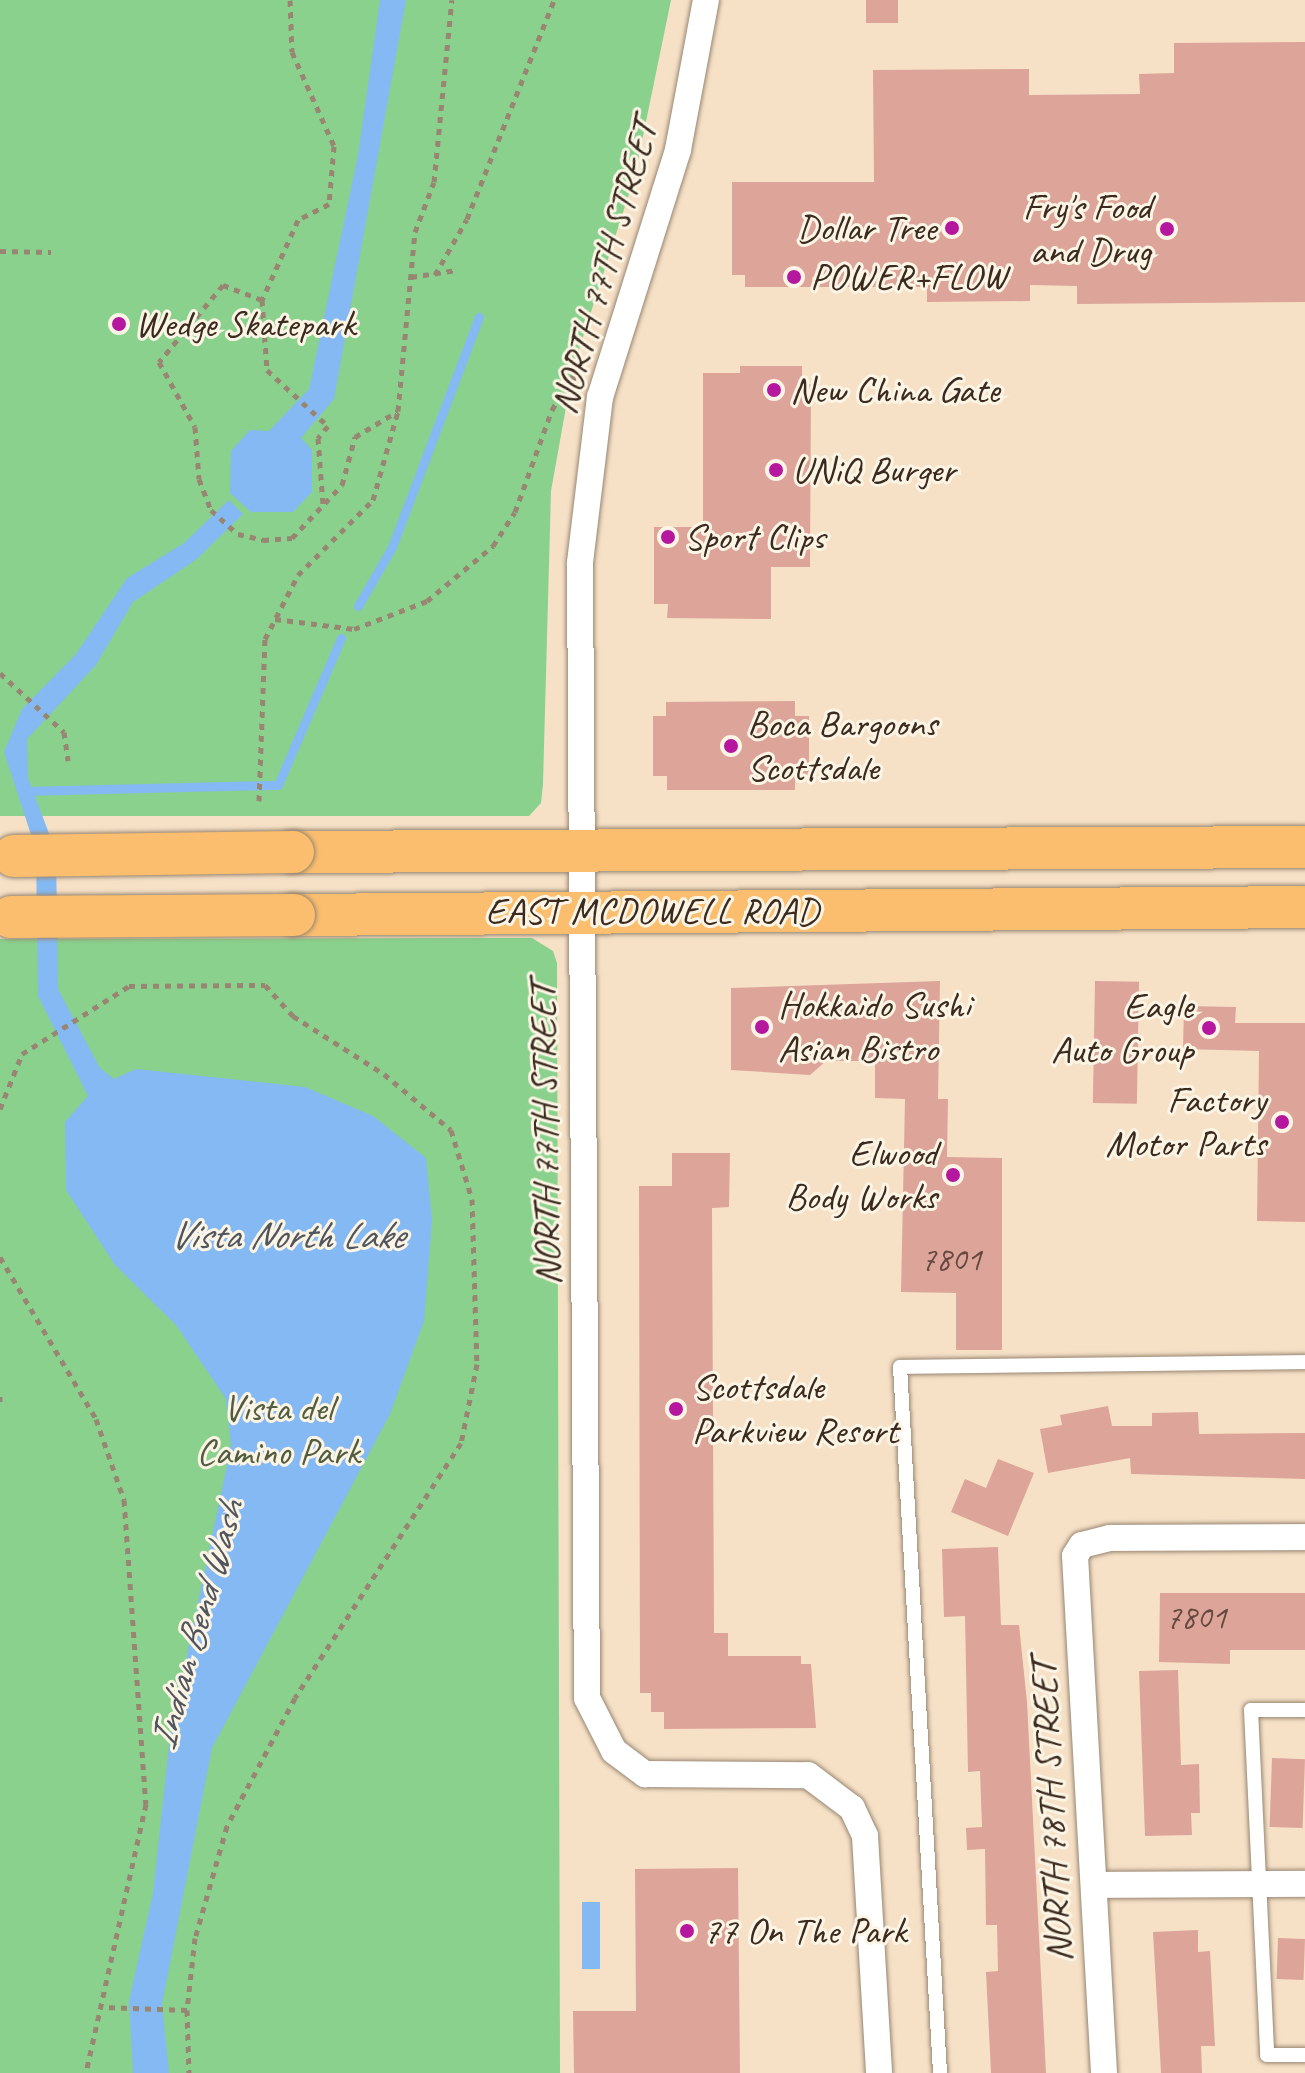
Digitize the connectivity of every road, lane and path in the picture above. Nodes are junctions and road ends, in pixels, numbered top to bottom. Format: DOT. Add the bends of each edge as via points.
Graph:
graph roads {
  1 [pos="290,0"];
  2 [pos="452,0"];
  3 [pos="554,0"];
  4 [pos="706,0"];
  5 [pos="0,251"];
  6 [pos="51,252"];
  7 [pos="456,270"];
  8 [pos="435,275"];
  9 [pos="411,277"];
  10 [pos="262,300"];
  11 [pos="577,378"];
  12 [pos="398,411"];
  13 [pos="323,505"];
  14 [pos="275,619"];
  15 [pos="0,673"];
  16 [pos="68,761"];
  17 [pos="259,797"];
  18 [pos="1305,847"];
  19 [pos="578,852"];
  20 [pos="7,856"];
  21 [pos="1305,907"];
  22 [pos="580,912"];
  23 [pos="5,917"];
  24 [pos="0,1109"];
  25 [pos="0,1257"];
  26 [pos="1305,1362"];
  27 [pos="0,1396"];
  28 [pos="0,1404"];
  29 [pos="1305,1537"];
  30 [pos="1305,1710"];
  31 [pos="1260,1884"];
  32 [pos="1305,1884"];
  33 [pos="1094,1885"];
  34 [pos="103,2007"];
  35 [pos="187,2010"];
  36 [pos="1305,2055"];
  37 [pos="86,2073"];
  38 [pos="189,2073"];
  39 [pos="879,2073"];
  40 [pos="940,2073"];
  41 [pos="1104,2073"];
  1 -- 10 [label="path" via="292,52 334,146 334,190 329,204 298,220"];
  2 -- 9 [label="path" via="434,182 415,232"];
  3 -- 8 [label="path" via="467,219"];
  4 -- 19 [label="street, NORTH 77TH STREET" via="678,150 600,397 580,563"];
  5 -- 6 [label="path"];
  7 -- 8 [label="path"];
  8 -- 9 [label="path"];
  9 -- 12 [label="path"];
  10 -- 13 [label="path" via="267,370 328,426 318,438"];
  10 -- 13 [label="path" via="223,285 159,362 195,427 199,479 211,510 238,534 292,538"];
  11 -- 14 [label="path" via="570,377 552,410 515,512 493,546 427,601 354,629"];
  12 -- 13 [label="path" via="355,437 342,485"];
  12 -- 14 [label="path" via="373,500 298,575"];
  14 -- 17 [label="path" via="265,639 258,698"];
  15 -- 16 [label="path" via="64,732"];
  18 -- 19 [label="main road, EAST MCDOWELL ROAD"];
  19 -- 20 [label="main road, EAST MCDOWELL ROAD, bridge"];
  19 -- 22 [label="street, NORTH 77TH STREET"];
  21 -- 22 [label="main road, EAST MCDOWELL ROAD"];
  22 -- 23 [label="main road, EAST MCDOWELL ROAD, bridge"];
  22 -- 39 [label="street, NORTH 77TH STREET" via="587,1698 614,1751 645,1774 808,1775 852,1808 865,1836"];
  24 -- 35 [label="path" via="22,1054 129,986 265,985 293,1016 384,1074 451,1130 472,1199 477,1364 461,1443 295,1698 227,1826 195,1938"];
  25 -- 34 [label="path" via="96,1419 124,1500 146,1804"];
  26 -- 40 [label="lane" via="900,1367"];
  27 -- 28 [label="path"];
  29 -- 33 [label="street, NORTH 78TH STREET" via="1110,1538 1082,1545 1074,1568"];
  30 -- 31 [label="lane" via="1251,1710"];
  31 -- 32 [label="street"];
  31 -- 33 [label="street"];
  31 -- 36 [label="lane" via="1267,2055"];
  33 -- 41 [label="street, NORTH 78TH STREET"];
  34 -- 35 [label="path"];
  34 -- 37 [label="path"];
  35 -- 38 [label="path"];
}
